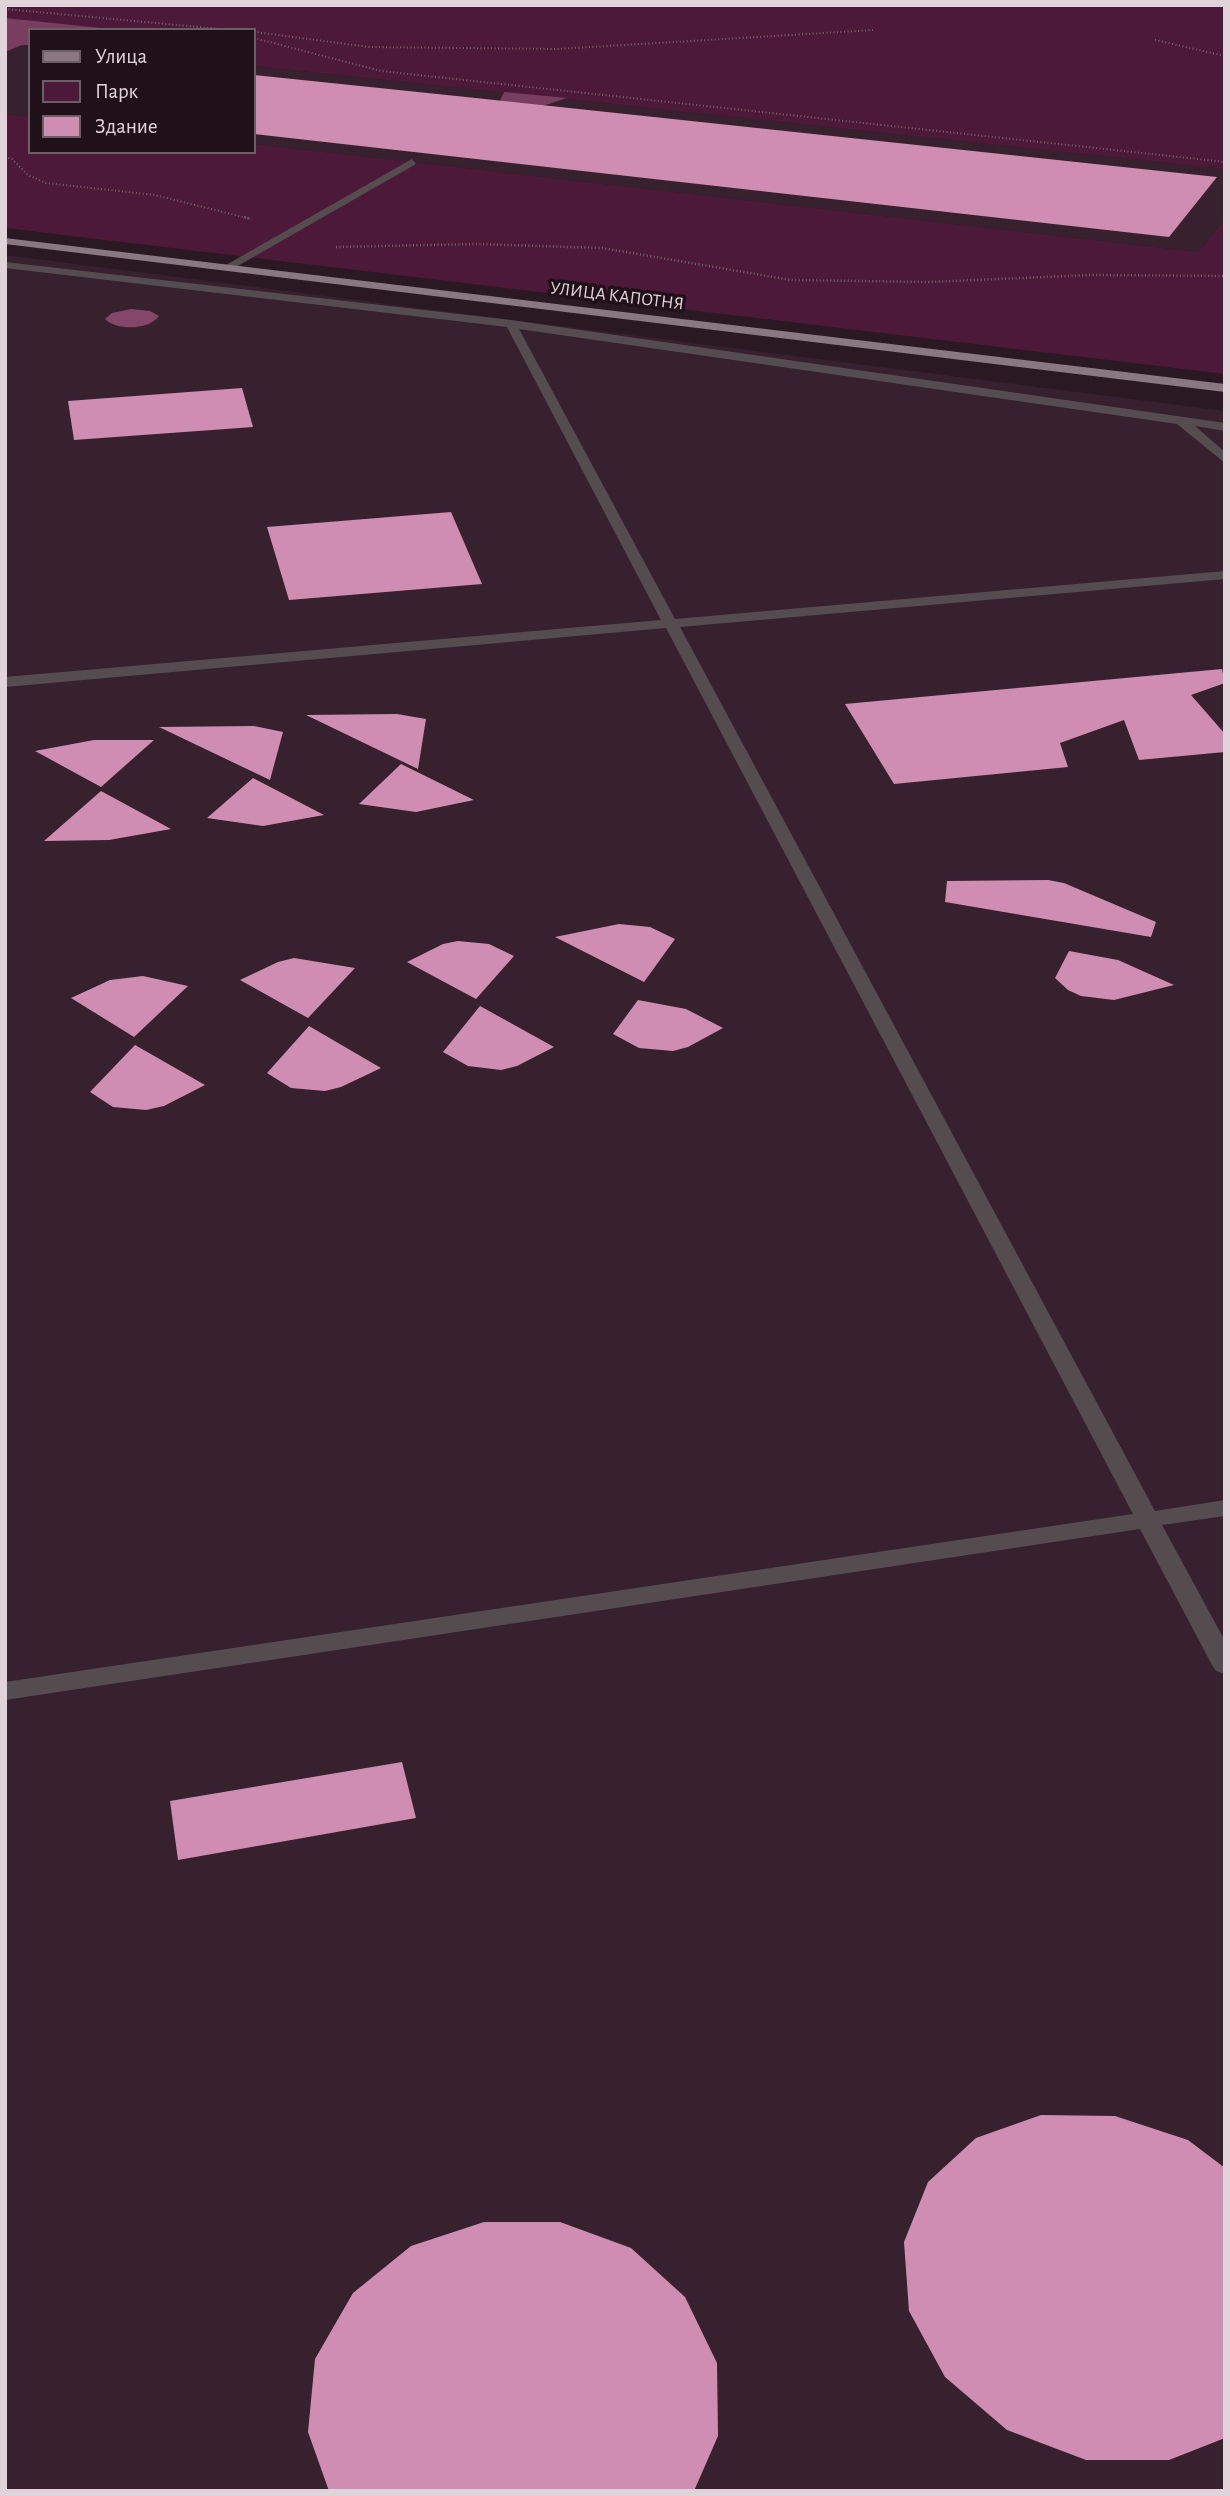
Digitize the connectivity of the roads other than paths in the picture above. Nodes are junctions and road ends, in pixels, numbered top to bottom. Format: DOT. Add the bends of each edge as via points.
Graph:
graph roads {
  1 [pos="412,162"];
  2 [pos="5,241"];
  3 [pos="5,265"];
  4 [pos="225,269"];
  5 [pos="511,324"];
  6 [pos="1225,388"];
  7 [pos="1182,422"];
  8 [pos="1225,427"];
  9 [pos="1225,459"];
  10 [pos="1225,575"];
  11 [pos="670,623"];
  12 [pos="5,682"];
  13 [pos="1225,1508"];
  14 [pos="1147,1518"];
  15 [pos="1225,1665"];
  16 [pos="5,1691"];
  1 -- 4 [label="lane"];
  2 -- 4 [label="main road, УЛИЦА КАПОТНЯ"];
  3 -- 5 [label="lane"];
  4 -- 6 [label="main road, УЛИЦА КАПОТНЯ"];
  5 -- 7 [label="lane"];
  5 -- 11 [label="lane"];
  7 -- 8 [label="lane"];
  7 -- 9 [label="lane"];
  10 -- 11 [label="lane"];
  11 -- 12 [label="lane"];
  11 -- 14 [label="lane"];
  13 -- 14 [label="lane"];
  14 -- 15 [label="lane"];
  14 -- 16 [label="lane"];
}
